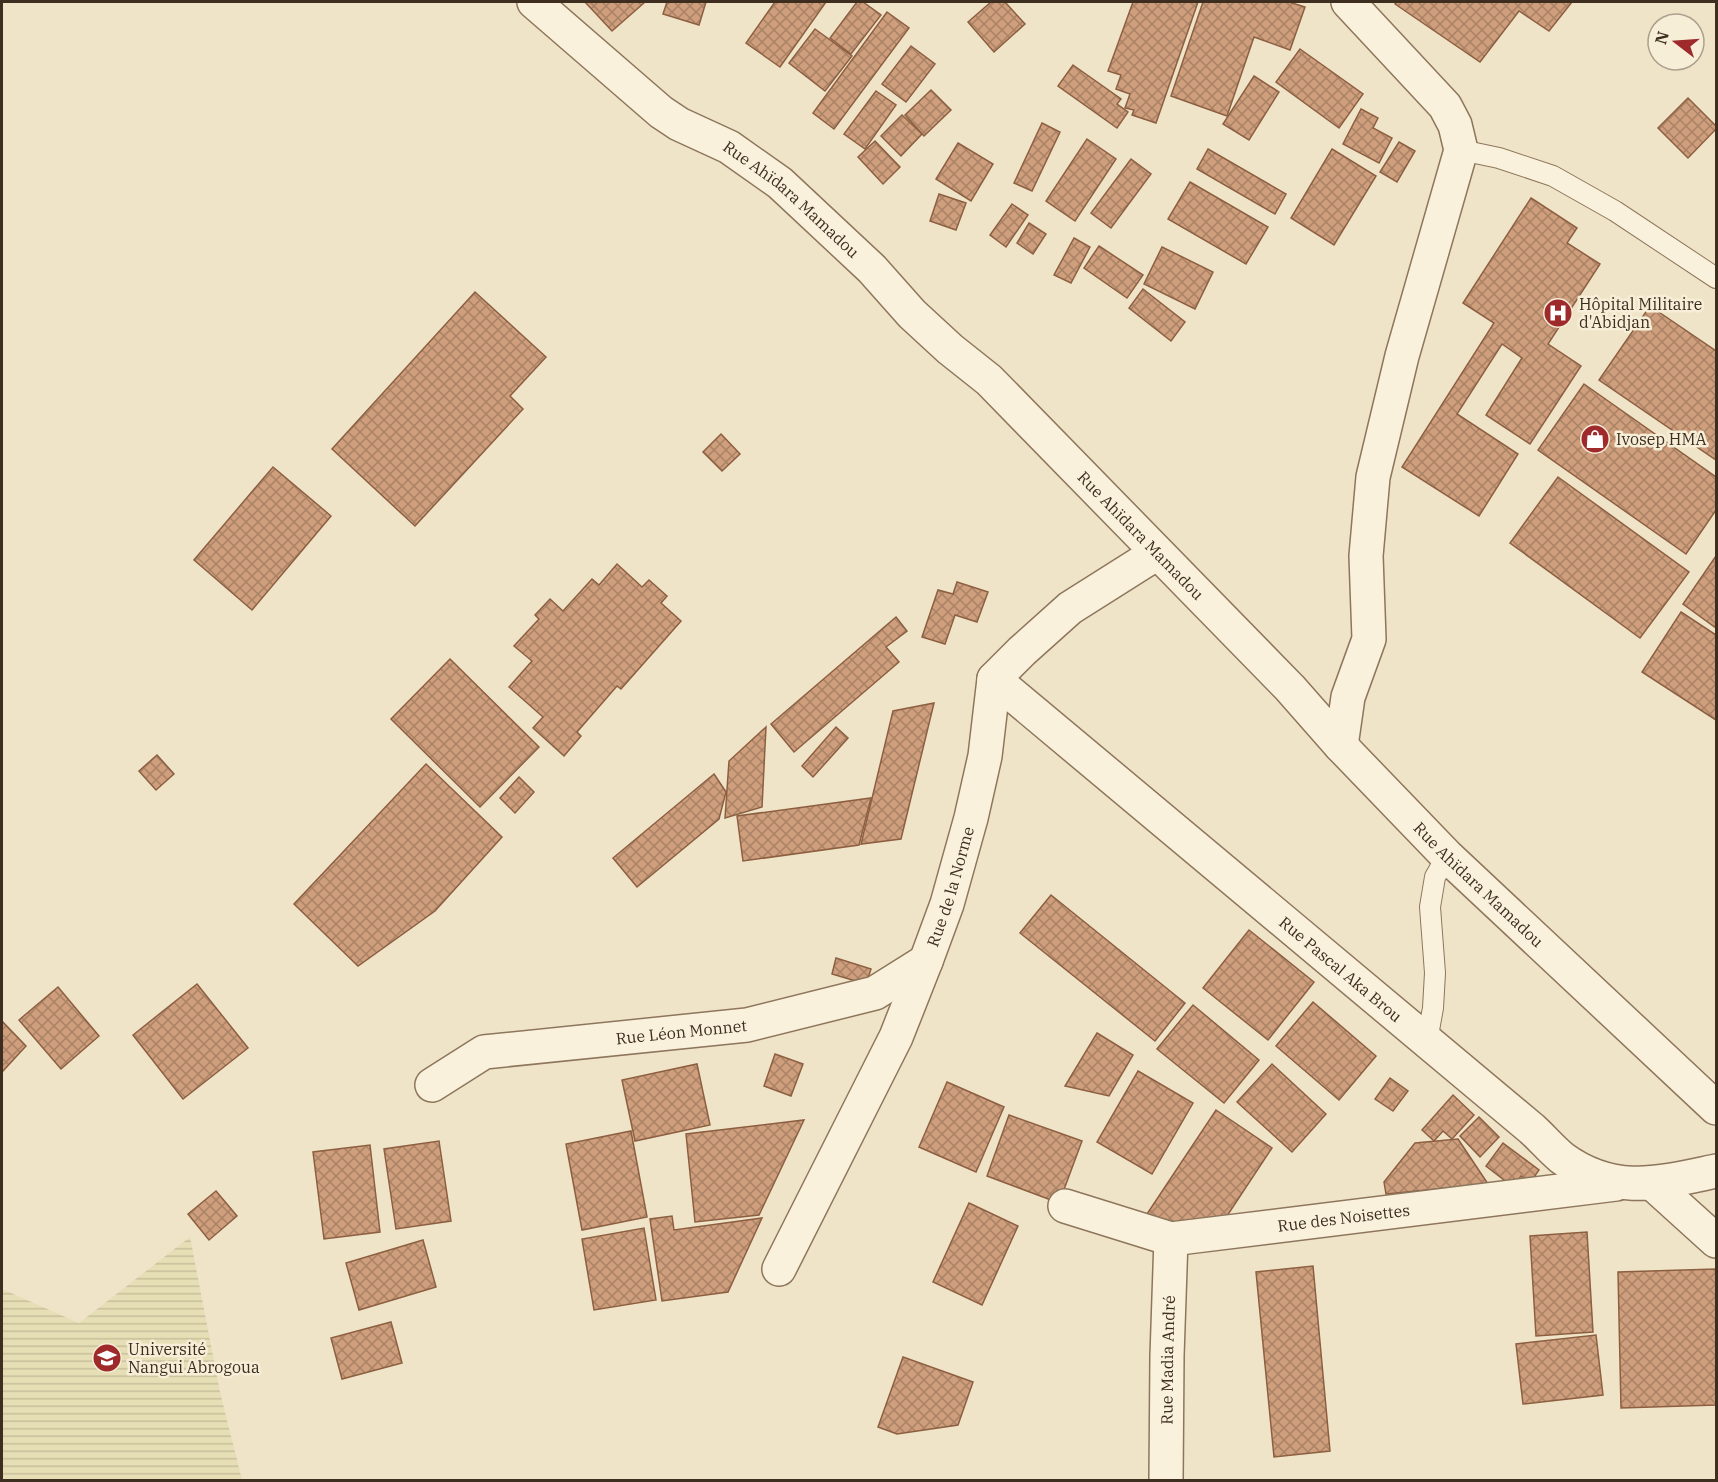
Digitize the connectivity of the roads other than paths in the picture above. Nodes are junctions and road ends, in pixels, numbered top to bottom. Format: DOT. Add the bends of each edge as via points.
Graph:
graph roads {
  1 [pos="534,2"];
  2 [pos="1348,2"];
  3 [pos="1458,137"];
  4 [pos="1716,278"];
  5 [pos="1157,553"];
  6 [pos="994,679"];
  7 [pos="1341,746"];
  8 [pos="1447,856"];
  9 [pos="926,960"];
  10 [pos="1428,1041"];
  11 [pos="432,1085"];
  12 [pos="1716,1108"];
  13 [pos="1716,1171"];
  14 [pos="1640,1183"];
  15 [pos="1065,1206"];
  16 [pos="1171,1239"];
  17 [pos="1716,1241"];
  18 [pos="779,1269"];
  19 [pos="1166,1480"];
  1 -- 5 [label="street, Rue Ahïdara Mamadou" via="661,112 729,147 780,183 872,269 912,314 989,380"];
  2 -- 3 [label="street" via="1436,94"];
  3 -- 4 [label="lane" via="1499,158 1553,176 1615,211"];
  3 -- 7 [label="street" via="1373,477 1366,556 1369,639 1348,697"];
  5 -- 6 [label="street" via="1070,608"];
  5 -- 7 [label="street, Rue Ahïdara Mamadou" via="1290,688"];
  6 -- 9 [label="street, Rue de la Norme" via="985,756 971,818 947,904"];
  6 -- 10 [label="street, Rue Pascal Aka Brou"];
  7 -- 8 [label="street, Rue Ahïdara Mamadou"];
  8 -- 10 [label="lane" via="1435,877 1430,907 1435,973"];
  8 -- 12 [label="street, Rue Ahïdara Mamadou"];
  9 -- 11 [label="street, Rue Léon Monnet" via="875,993 747,1025 484,1052"];
  9 -- 18 [label="street, Rue de la Norme" via="896,1037"];
  10 -- 14 [label="street, Rue Pascal Aka Brou" via="1561,1157 1604,1179"];
  13 -- 14 [label="street, Rue Pascal Aka Brou"];
  14 -- 16 [label="street, Rue des Noisettes"];
  14 -- 17 [label="street"];
  15 -- 16 [label="street, Rue des Noisettes"];
  16 -- 19 [label="street, Rue Madia André"];
}
